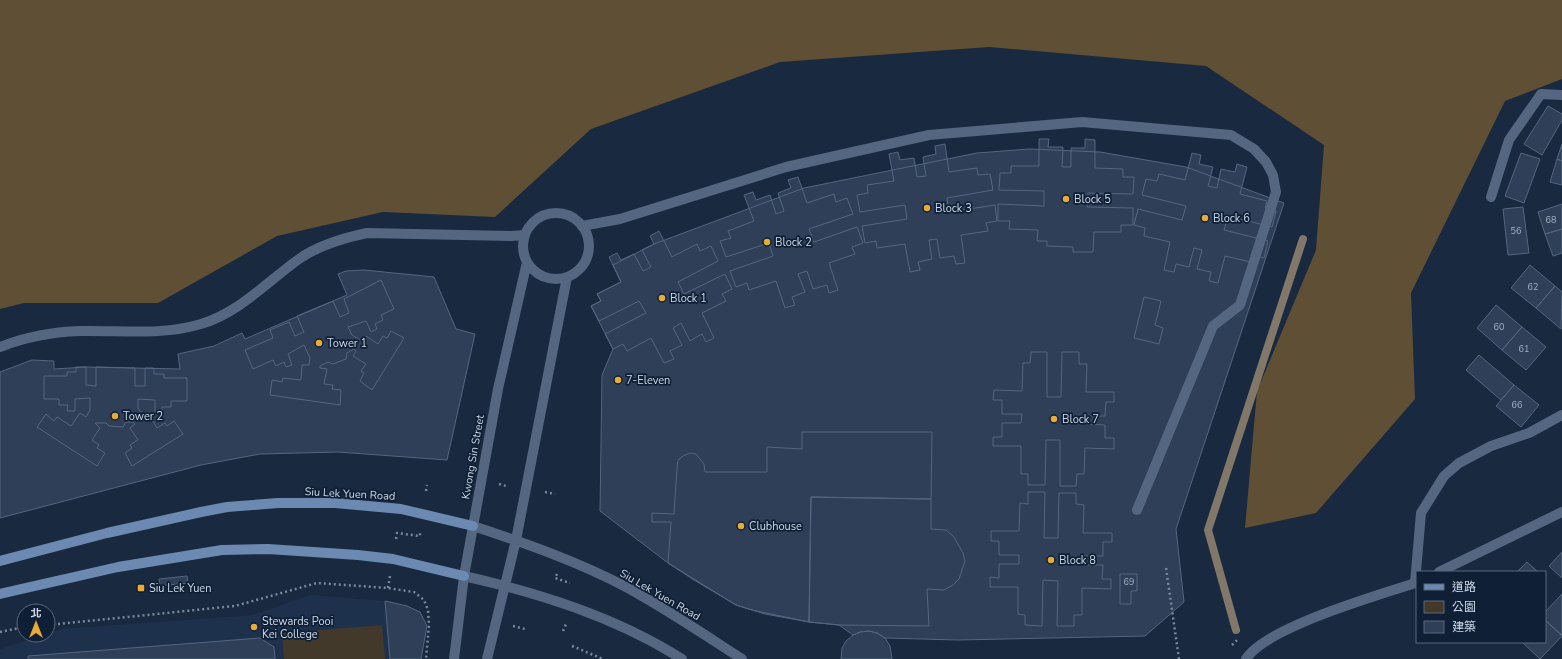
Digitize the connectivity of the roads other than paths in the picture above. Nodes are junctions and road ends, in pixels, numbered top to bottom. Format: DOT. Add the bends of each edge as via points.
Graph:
graph roads {
  1 [pos="1562,96"];
  2 [pos="1491,197"];
  3 [pos="582,226"];
  4 [pos="525,235"];
  5 [pos="527,262"];
  6 [pos="567,277"];
  7 [pos="0,347"];
  8 [pos="1562,415"];
  9 [pos="1137,510"];
  10 [pos="1562,512"];
  11 [pos="473,526"];
  12 [pos="516,540"];
  13 [pos="0,560"];
  14 [pos="1417,571"];
  15 [pos="1441,571"];
  16 [pos="464,576"];
  17 [pos="1416,583"];
  18 [pos="504,585"];
  19 [pos="0,594"];
  20 [pos="454,659"];
  21 [pos="487,659"];
  22 [pos="682,659"];
  23 [pos="742,659"];
  24 [pos="1246,659"];
  1 -- 2 [label="street" via="1541,94 1509,140"];
  3 -- 4 [label="street" via="575,219 556,213 537,219"];
  3 -- 6 [label="street" via="587,235 587,255 576,272"];
  3 -- 9 [label="street" via="620,219 786,167 929,135 1082,122 1232,135 1254,149 1266,162 1274,175 1276,192 1240,306 1213,326"];
  4 -- 5 [label="street, Kwong Sin Street" via="523,244"];
  4 -- 7 [label="street" via="367,233 347,237 300,258 246,300 203,324 155,333 54,333"];
  5 -- 6 [label="street" via="532,269 549,278"];
  5 -- 11 [label="street, Kwong Sin Street" via="498,389"];
  6 -- 12 [label="street"];
  8 -- 14 [label="street" via="1530,434 1491,446 1459,463 1444,476 1420,513"];
  10 -- 15 [label="street"];
  11 -- 12 [label="street, Siu Lek Yuen Road"];
  11 -- 13 [label="main road, Siu Lek Yuen Road" via="423,513 367,505 263,504 201,512"];
  11 -- 16 [label="street, Kwong Sin Street"];
  12 -- 18 [label="street"];
  12 -- 23 [label="street, Siu Lek Yuen Road" via="627,588"];
  16 -- 18 [label="street"];
  16 -- 19 [label="main road" via="393,559 268,548 222,550 118,567"];
  16 -- 20 [label="street, Kwong Sin Street"];
  17 -- 24 [label="street" via="1309,620 1264,642"];
  18 -- 21 [label="street"];
  18 -- 22 [label="street" via="618,625"];
}
